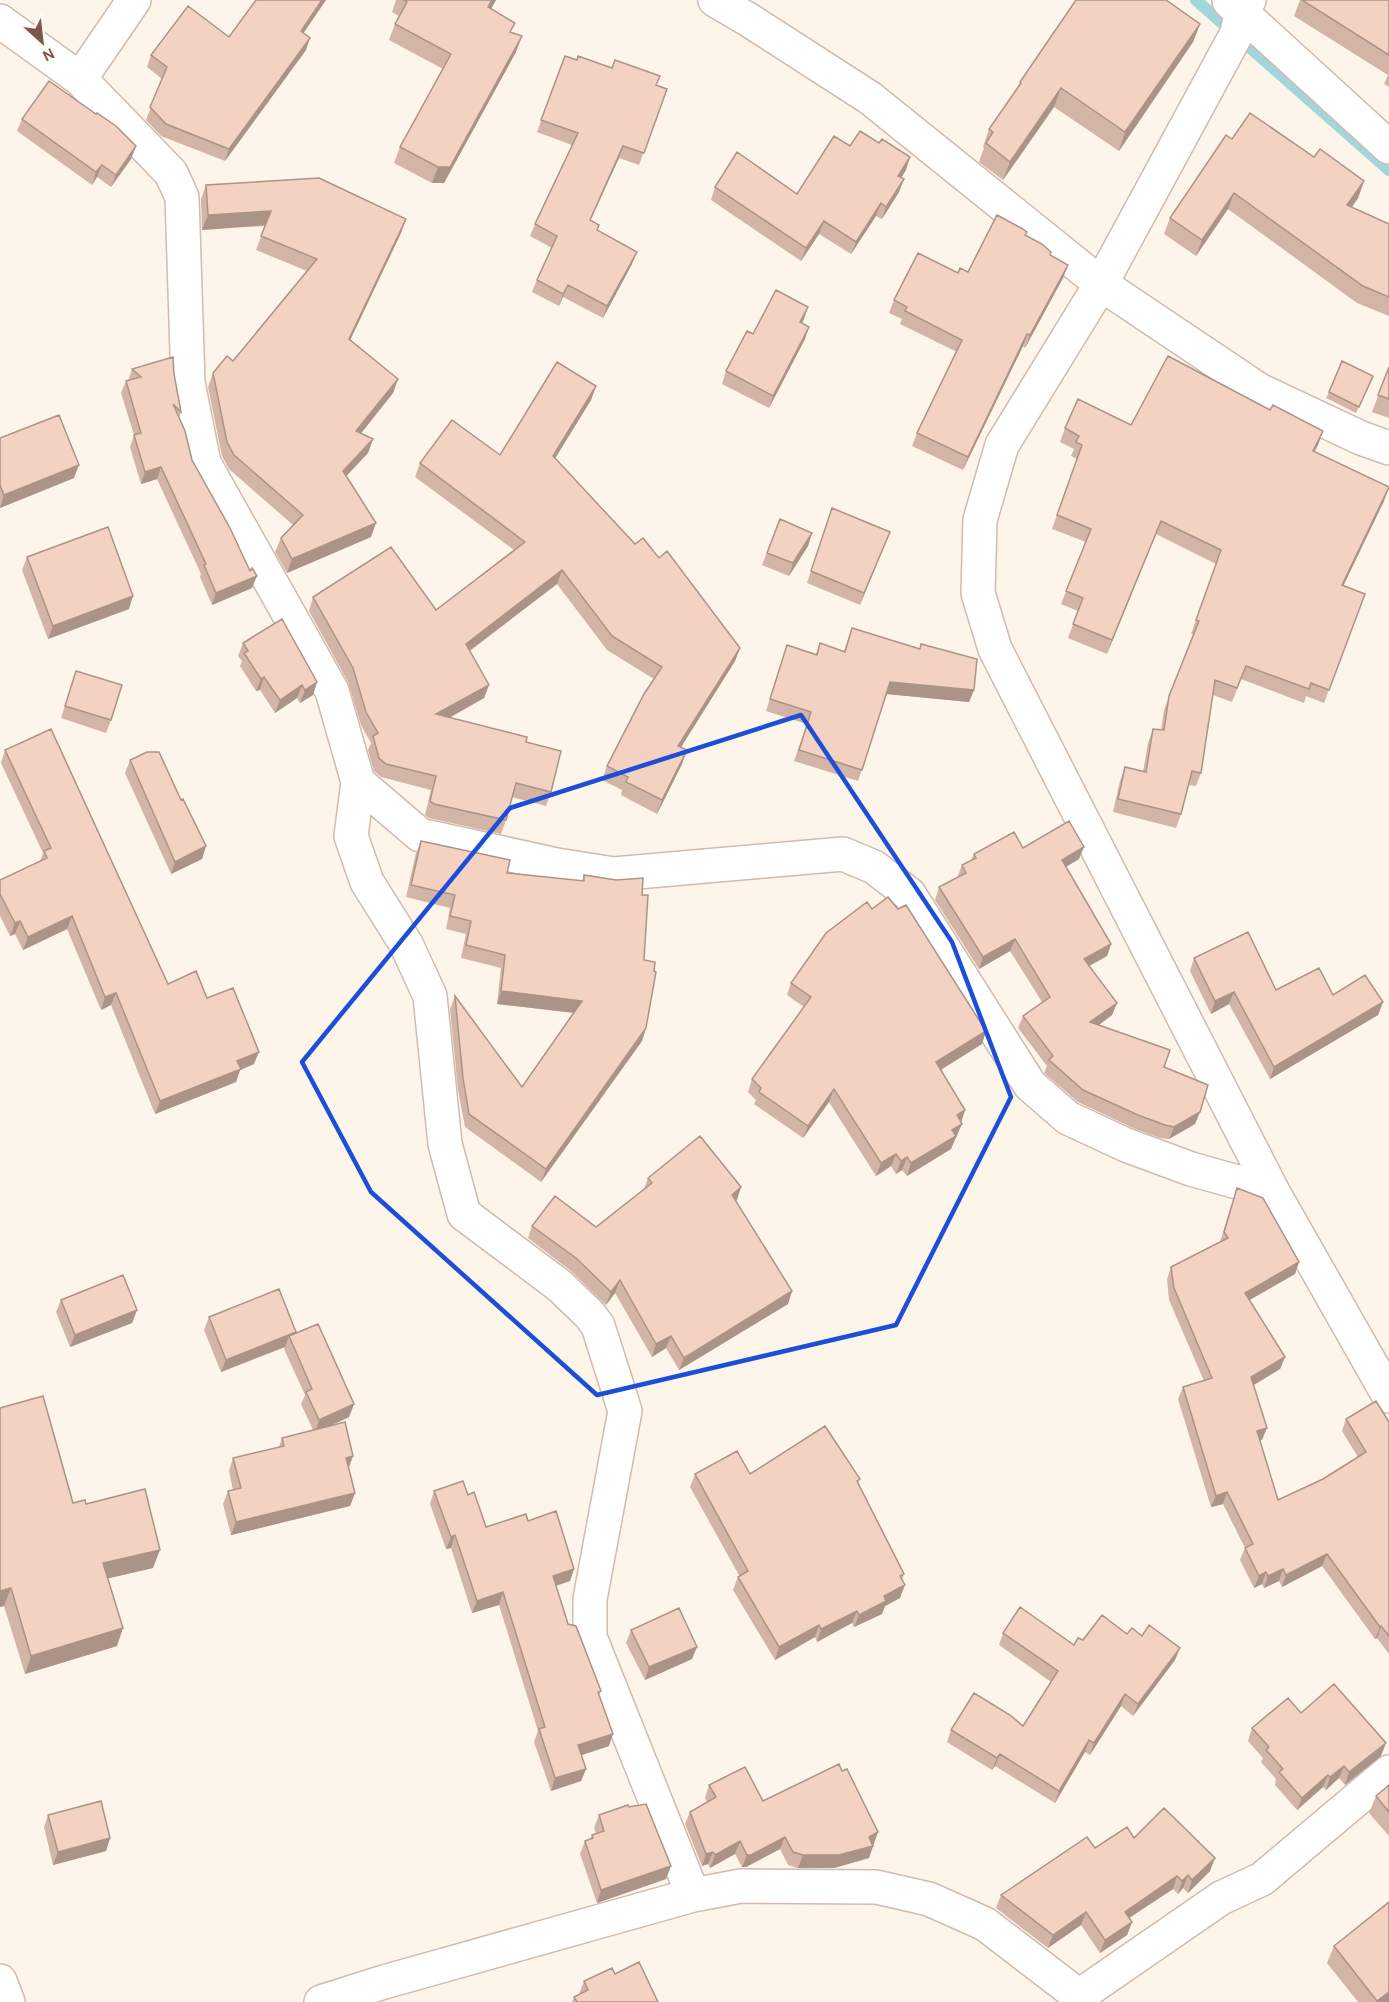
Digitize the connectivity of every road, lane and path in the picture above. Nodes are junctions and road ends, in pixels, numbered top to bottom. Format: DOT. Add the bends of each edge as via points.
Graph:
graph roads {
  1 [pos="134,0"];
  2 [pos="715,0"];
  3 [pos="1239,12"];
  4 [pos="0,21"];
  5 [pos="80,79"];
  6 [pos="1389,147"];
  7 [pos="1101,284"];
  8 [pos="1389,448"];
  9 [pos="357,782"];
  10 [pos="1274,1192"];
  11 [pos="1389,1396"];
  12 [pos="1389,1772"];
  13 [pos="693,1895"];
  14 [pos="0,1981"];
  15 [pos="1078,1999"];
  16 [pos="8,2002"];
  17 [pos="321,2002"];
  1 -- 5 [label="street"];
  2 -- 7 [label="street" via="870,98"];
  3 -- 6 [label="street"];
  3 -- 7 [label="street" via="1219,63"];
  4 -- 5 [label="street"];
  5 -- 9 [label="street" via="171,173 182,196 188,383 204,463 332,691"];
  7 -- 8 [label="street" via="1259,390"];
  7 -- 10 [label="street" via="1002,445 980,520 978,593 995,649"];
  9 -- 10 [label="street" via="420,835 557,865 614,874 843,854 874,867 909,894 1030,1085 1068,1118 1191,1169"];
  9 -- 13 [label="street" via="351,836 367,882 406,944 430,996 445,1144 464,1214 560,1286 590,1315 598,1326 611,1366 624,1411 590,1599 590,1637"];
  10 -- 11 [label="street"];
  12 -- 15 [label="street" via="1262,1879 1221,1898"];
  13 -- 15 [label="street" via="741,1886 876,1887 929,1899 985,1924"];
  13 -- 17 [label="street"];
  14 -- 16 [label="street"];
}
